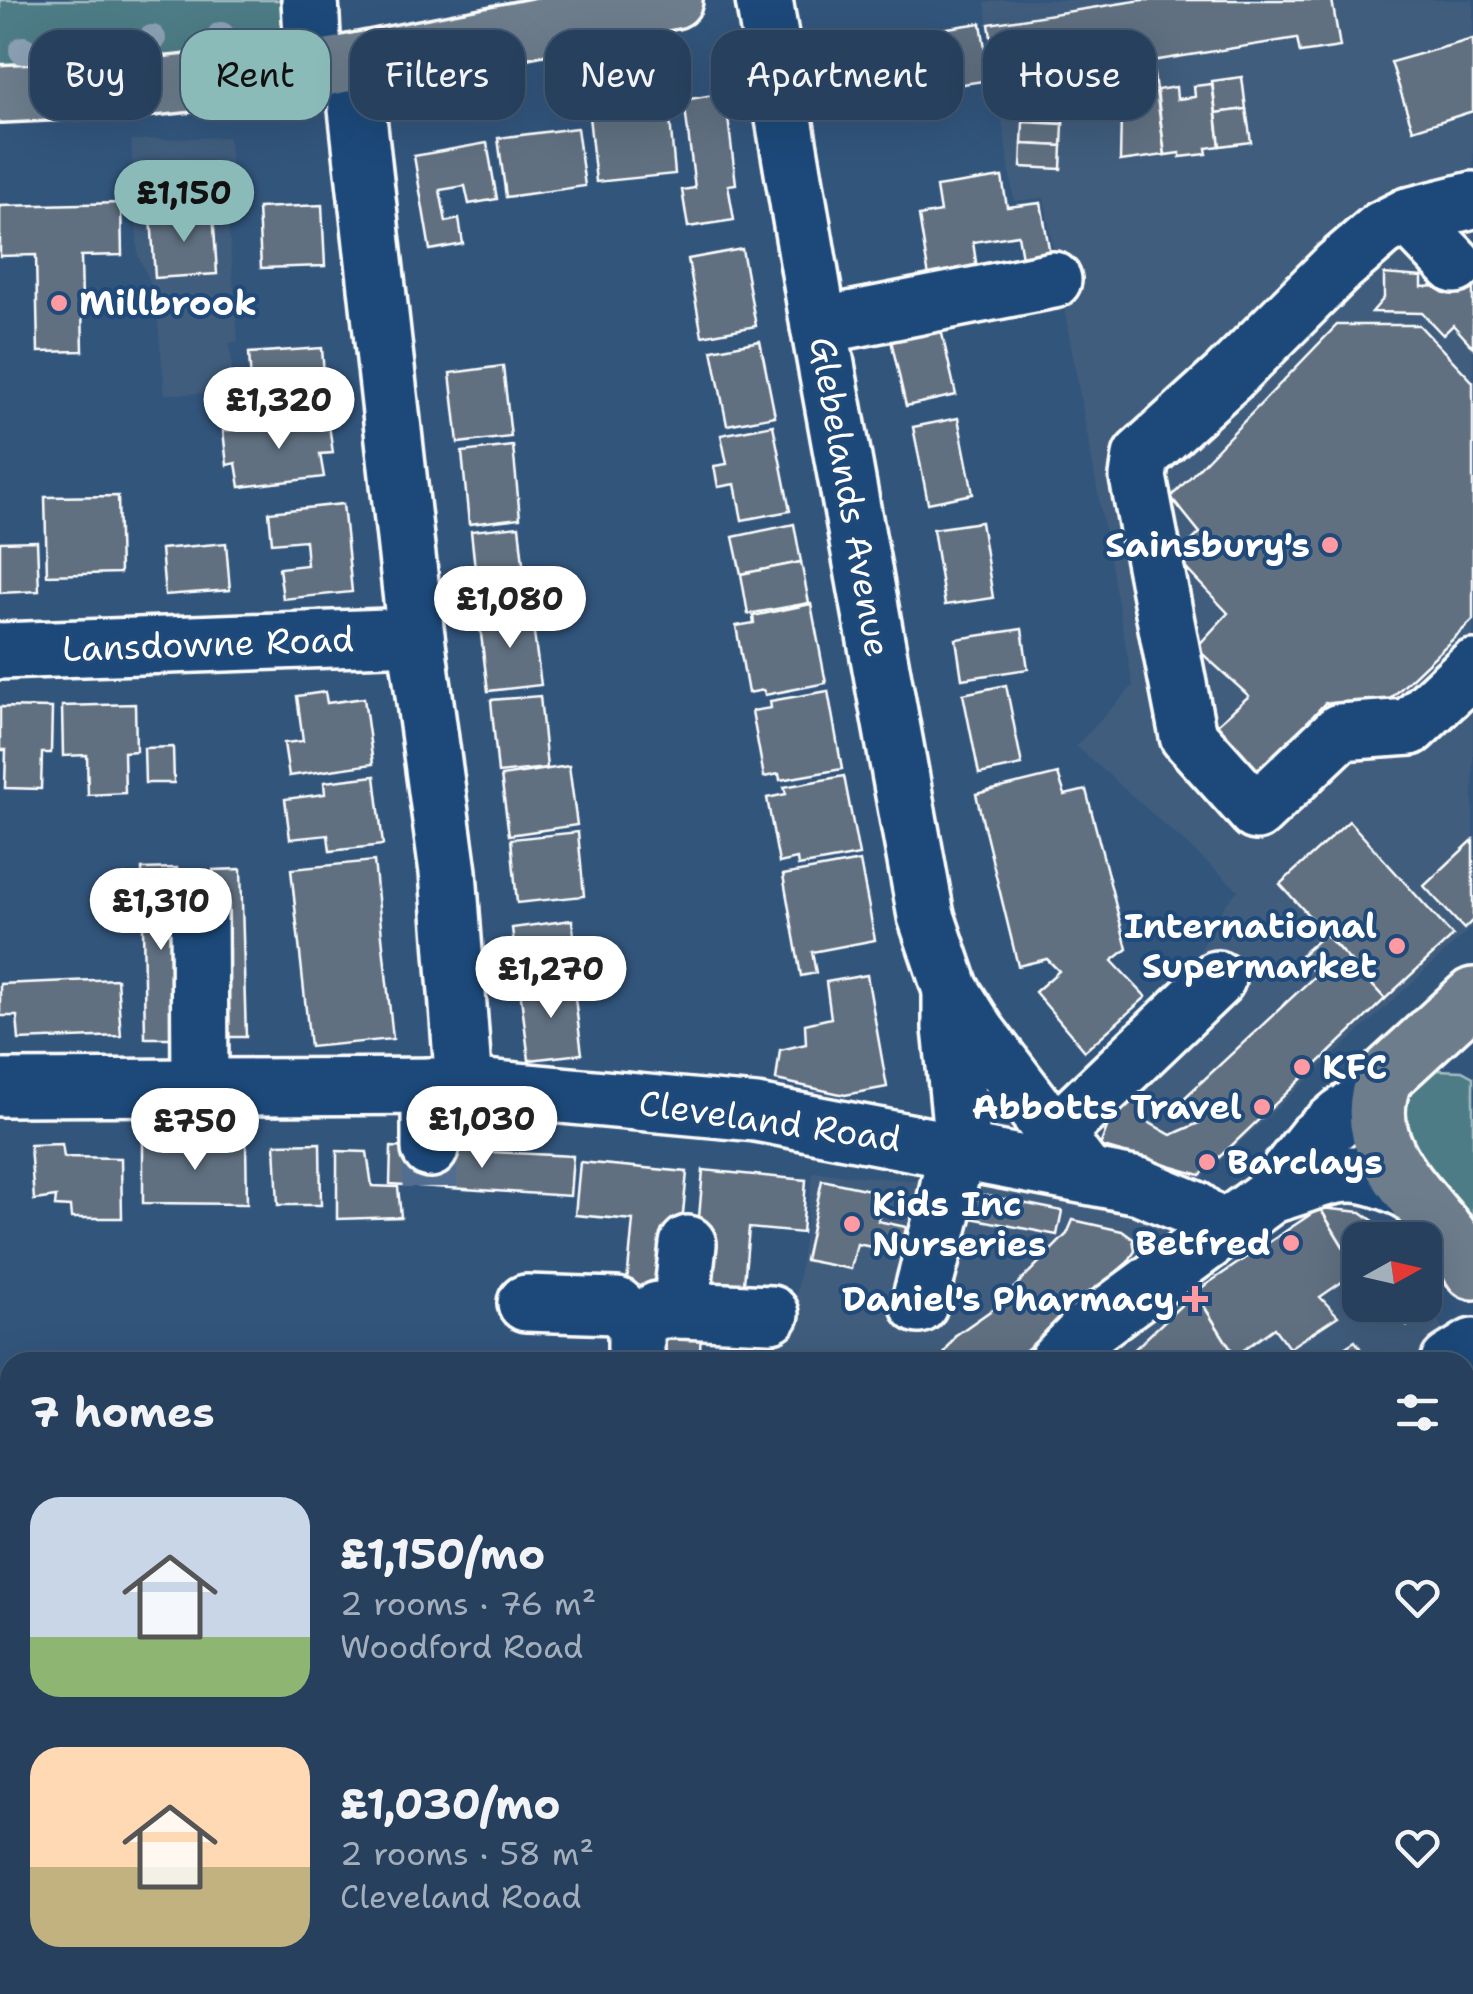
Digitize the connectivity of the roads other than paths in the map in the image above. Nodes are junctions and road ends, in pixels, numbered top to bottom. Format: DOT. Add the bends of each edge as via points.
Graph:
graph roads {
  1 [pos="310,0"];
  2 [pos="674,0"];
  3 [pos="764,0"];
  4 [pos="333,67"];
  5 [pos="0,94"];
  6 [pos="1473,200"];
  7 [pos="1408,216"];
  8 [pos="1454,266"];
  9 [pos="1053,280"];
  10 [pos="819,326"];
  11 [pos="416,636"];
  12 [pos="0,651"];
  13 [pos="1473,668"];
  14 [pos="198,901"];
  15 [pos="1217,979"];
  16 [pos="952,990"];
  17 [pos="1473,996"];
  18 [pos="1451,1046"];
  19 [pos="447,1086"];
  20 [pos="200,1087"];
  21 [pos="0,1088"];
  22 [pos="1378,1093"];
  23 [pos="956,1148"];
  24 [pos="430,1149"];
  25 [pos="1070,1155"];
  26 [pos="1410,1192"];
  27 [pos="1270,1196"];
  28 [pos="1223,1232"];
  29 [pos="688,1244"];
  30 [pos="1465,1251"];
  31 [pos="526,1303"];
  32 [pos="919,1305"];
  33 [pos="771,1314"];
  34 [pos="651,1332"];
  35 [pos="1066,1352"];
  1 -- 4 [label="street"];
  2 -- 4 [label="main road"];
  3 -- 10 [label="street, Glebelands Avenue"];
  4 -- 5 [label="main road" via="152,87"];
  4 -- 11 [label="street" via="384,330"];
  6 -- 7 [label="street"];
  7 -- 8 [label="street"];
  7 -- 13 [label="street" via="1339,266 1141,456 1138,477 1188,736 1256,812 1340,732 1410,727"];
  9 -- 10 [label="street"];
  10 -- 16 [label="street, Glebelands Avenue" via="926,916"];
  11 -- 12 [label="street, Lansdowne Road"];
  11 -- 19 [label="street" via="448,872"];
  14 -- 20 [label="street"];
  15 -- 25 [label="street"];
  16 -- 23 [label="street, Glebelands Avenue" via="961,1125"];
  16 -- 25 [label="street, Glebelands Avenue"];
  17 -- 18 [label="main road"];
  18 -- 22 [label="main road" via="1385,1077"];
  19 -- 20 [label="street, Cleveland Road"];
  19 -- 23 [label="street, Cleveland Road" via="756,1112"];
  19 -- 24 [label="street"];
  20 -- 21 [label="street, Cleveland Road"];
  22 -- 26 [label="main road" via="1380,1140"];
  22 -- 27 [label="street" via="1315,1139"];
  23 -- 25 [label="street, Cleveland Road"];
  23 -- 32 [label="street, Glebelands Avenue"];
  25 -- 28 [label="street, Cleveland Road" via="1194,1209"];
  26 -- 27 [label="street" via="1356,1172"];
  26 -- 30 [label="main road"];
  27 -- 28 [label="street"];
  28 -- 35 [label="street"];
  29 -- 34 [label="street"];
  31 -- 34 [label="street" via="618,1306"];
  33 -- 34 [label="street"];
}
